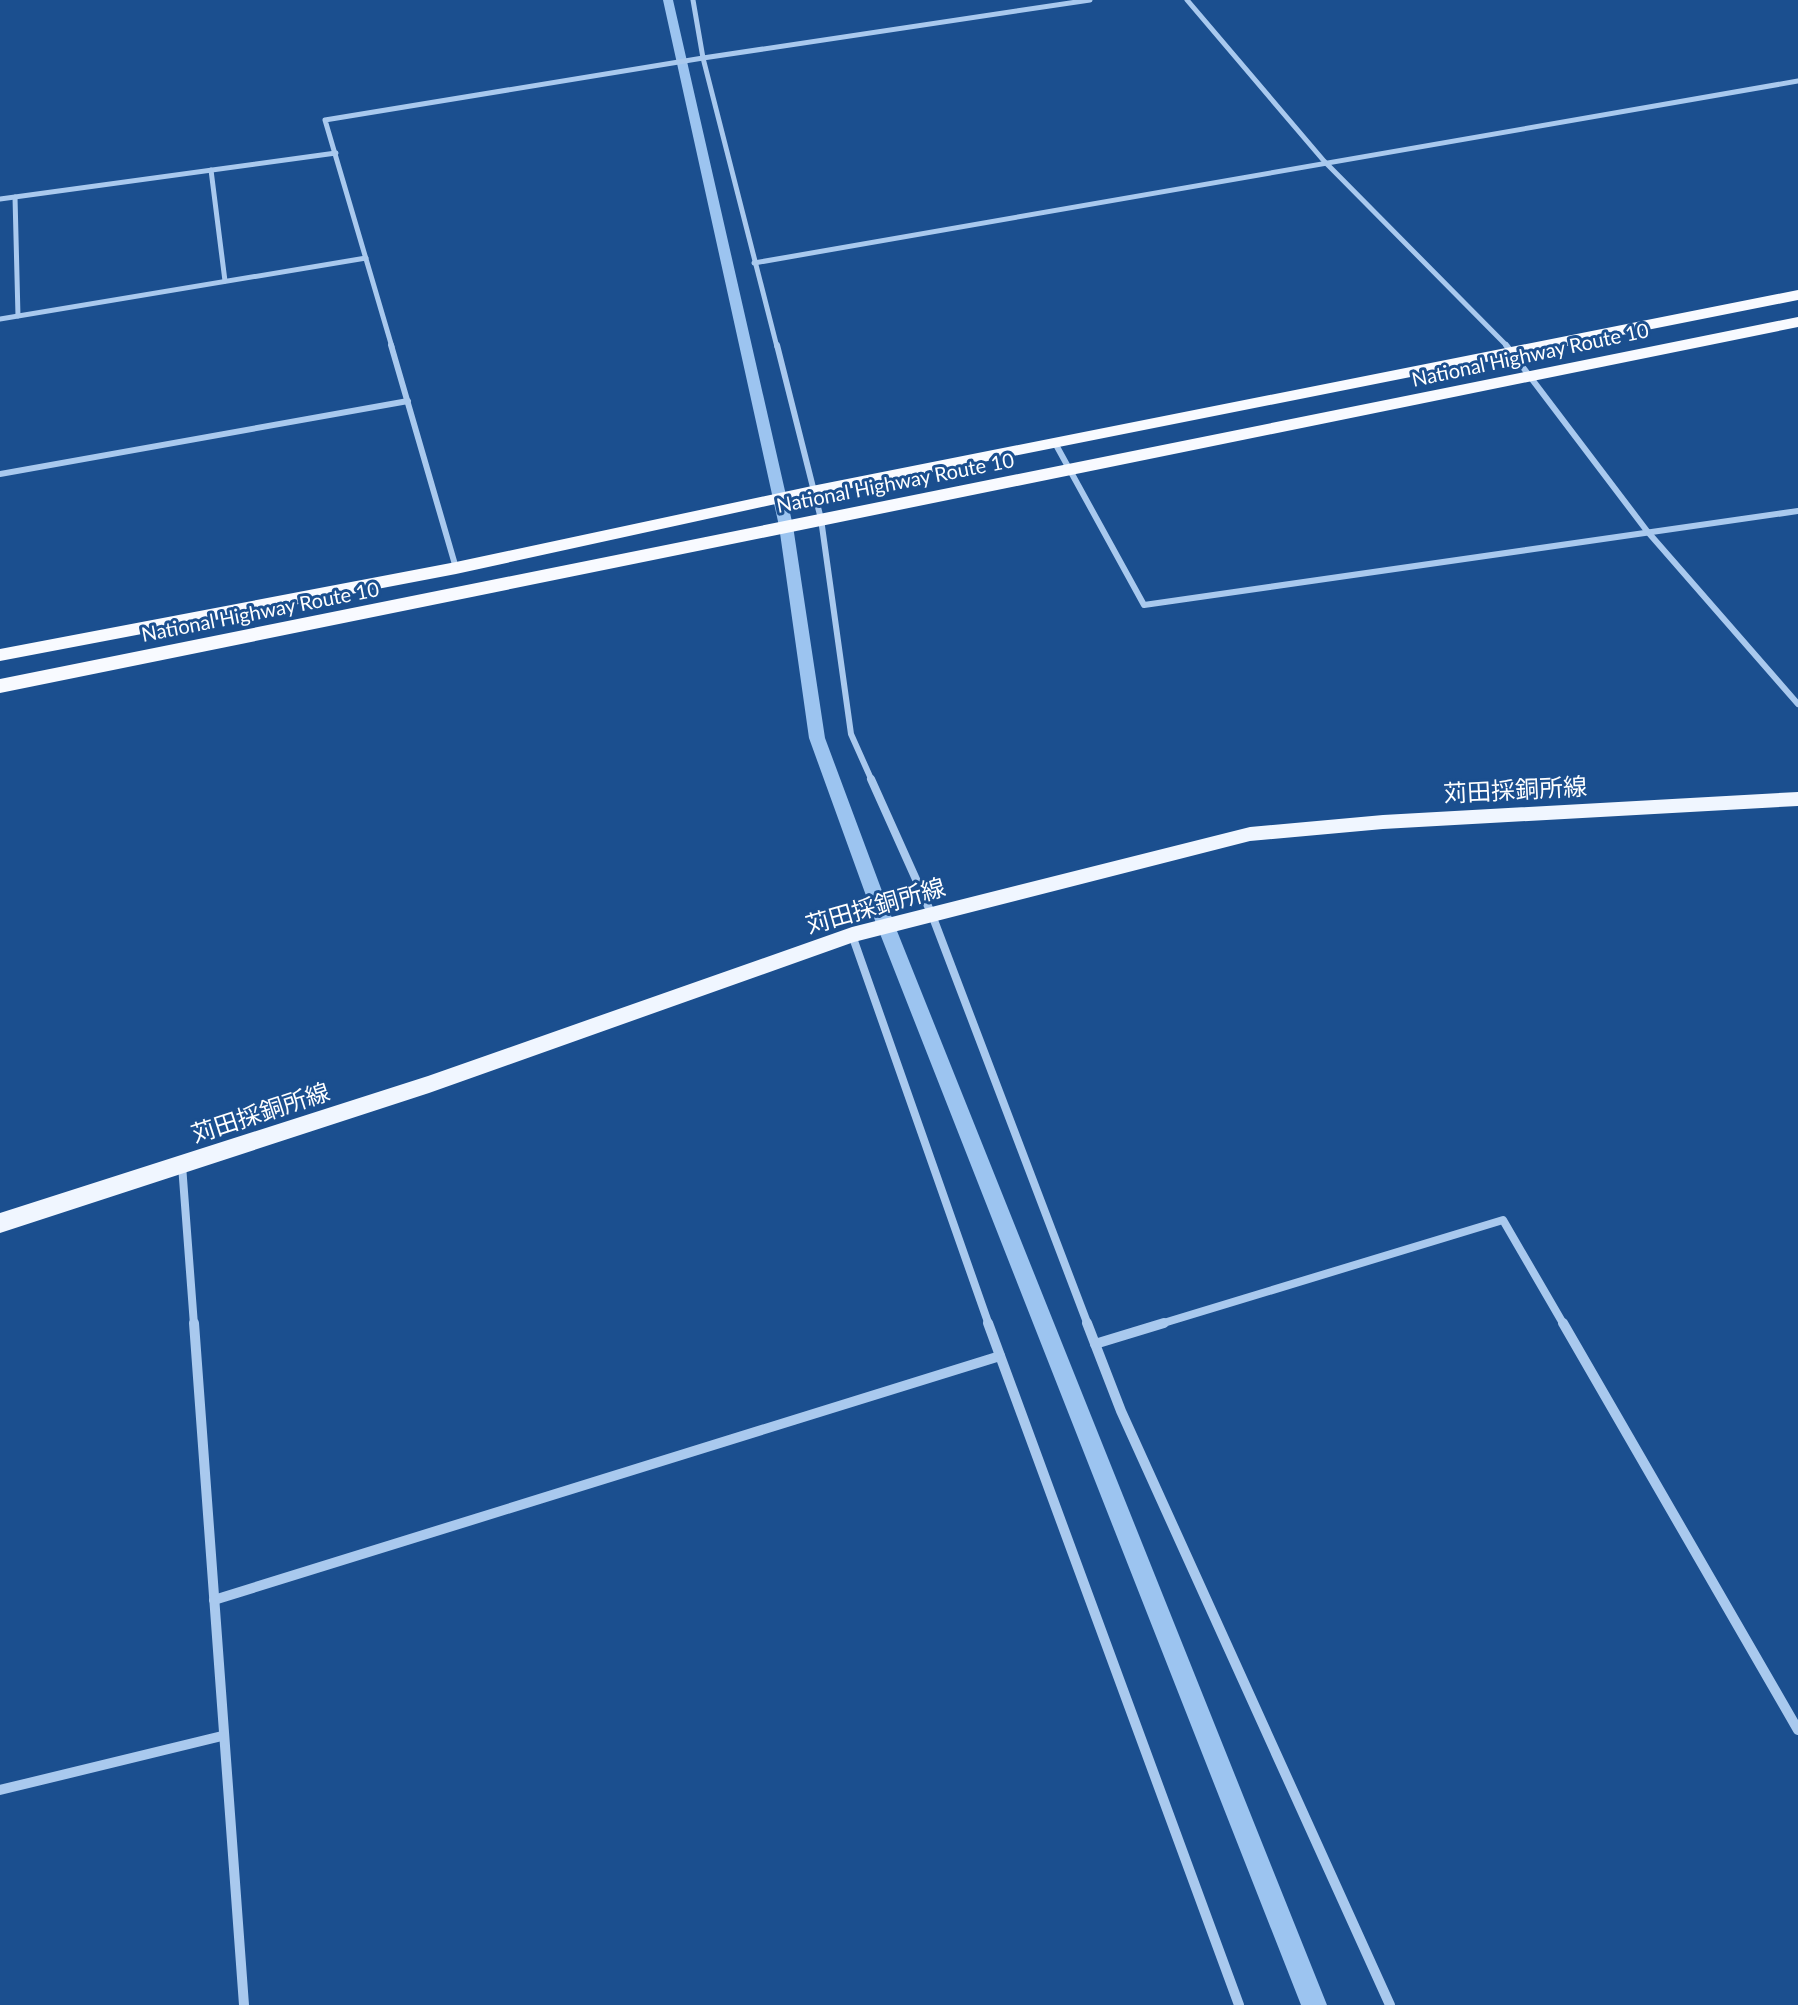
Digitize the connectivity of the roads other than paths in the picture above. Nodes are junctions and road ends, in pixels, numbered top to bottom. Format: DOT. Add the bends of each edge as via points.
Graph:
graph roads {
  1 [pos="693,0"];
  2 [pos="1090,0"];
  3 [pos="1187,0"];
  4 [pos="703,58"];
  5 [pos="1798,81"];
  6 [pos="336,153"];
  7 [pos="1324,161"];
  8 [pos="211,170"];
  9 [pos="15,197"];
  10 [pos="0,199"];
  11 [pos="366,258"];
  12 [pos="754,263"];
  13 [pos="225,281"];
  14 [pos="1798,295"];
  15 [pos="18,316"];
  16 [pos="0,319"];
  17 [pos="1798,322"];
  18 [pos="1514,354"];
  19 [pos="1531,377"];
  20 [pos="408,401"];
  21 [pos="1055,443"];
  22 [pos="1070,469"];
  23 [pos="0,474"];
  24 [pos="812,491"];
  25 [pos="1798,511"];
  26 [pos="821,519"];
  27 [pos="1647,531"];
  28 [pos="456,568"];
  29 [pos="0,655"];
  30 [pos="0,686"];
  31 [pos="1798,704"];
  32 [pos="1798,799"];
  33 [pos="932,915"];
  34 [pos="852,935"];
  35 [pos="182,1165"];
  36 [pos="0,1223"];
  37 [pos="1095,1344"];
  38 [pos="1000,1356"];
  39 [pos="214,1600"];
  40 [pos="1798,1730"];
  41 [pos="222,1736"];
  42 [pos="0,1790"];
  43 [pos="244,2005"];
  44 [pos="1239,2005"];
  45 [pos="1390,2005"];
  1 -- 4 [label="street"];
  2 -- 4 [label="street"];
  3 -- 7 [label="street"];
  4 -- 6 [label="street" via="325,120"];
  4 -- 12 [label="street"];
  5 -- 7 [label="street"];
  6 -- 8 [label="street"];
  6 -- 11 [label="street"];
  7 -- 12 [label="street"];
  7 -- 18 [label="street"];
  8 -- 9 [label="street"];
  8 -- 13 [label="street"];
  9 -- 10 [label="street"];
  9 -- 15 [label="street"];
  11 -- 13 [label="street"];
  11 -- 20 [label="street"];
  12 -- 24 [label="street"];
  13 -- 15 [label="street"];
  14 -- 18 [label="highway, National Highway Route 10"];
  15 -- 16 [label="street"];
  17 -- 19 [label="highway, National Highway Route 10"];
  18 -- 19 [label="street"];
  18 -- 21 [label="highway, National Highway Route 10"];
  19 -- 22 [label="highway, National Highway Route 10"];
  19 -- 27 [label="street"];
  20 -- 23 [label="street"];
  20 -- 28 [label="street"];
  21 -- 22 [label="street"];
  21 -- 24 [label="highway, National Highway Route 10"];
  22 -- 26 [label="highway, National Highway Route 10"];
  22 -- 27 [label="street" via="1144,605"];
  24 -- 26 [label="street"];
  24 -- 28 [label="highway, National Highway Route 10"];
  25 -- 27 [label="street"];
  26 -- 30 [label="highway, National Highway Route 10"];
  26 -- 33 [label="street" via="851,734"];
  27 -- 31 [label="street"];
  28 -- 29 [label="highway, National Highway Route 10"];
  32 -- 33 [label="main road, 苅田採銅所線" via="1250,834"];
  33 -- 34 [label="main road, 苅田採銅所線"];
  33 -- 37 [label="street"];
  34 -- 35 [label="main road, 苅田採銅所線"];
  34 -- 38 [label="street"];
  35 -- 36 [label="main road, 苅田採銅所線"];
  35 -- 39 [label="street"];
  37 -- 40 [label="street" via="1503,1220"];
  37 -- 45 [label="street"];
  38 -- 39 [label="street"];
  38 -- 44 [label="street"];
  39 -- 41 [label="street"];
  41 -- 42 [label="street"];
  41 -- 43 [label="street"];
}
